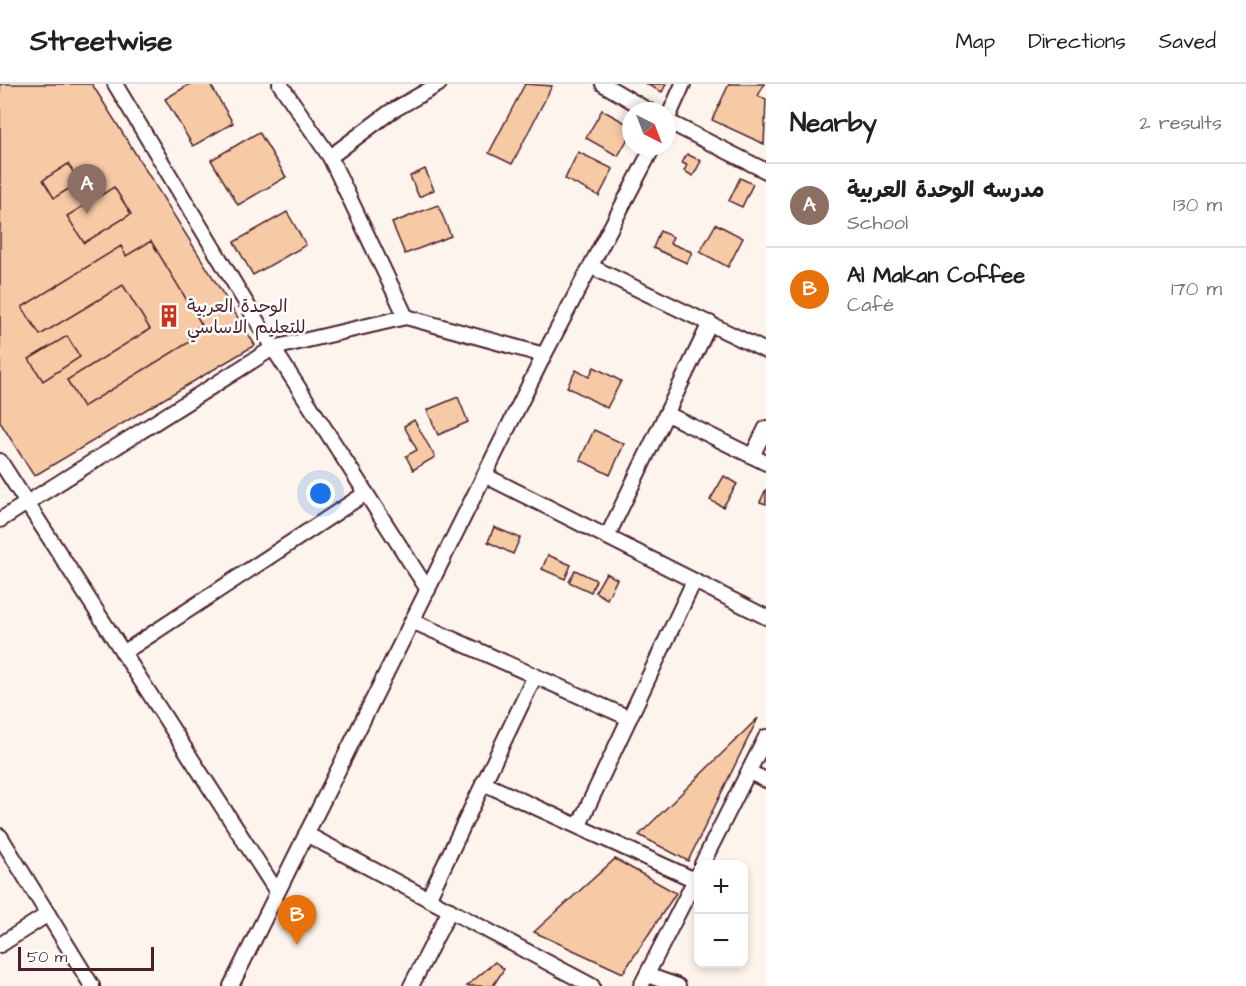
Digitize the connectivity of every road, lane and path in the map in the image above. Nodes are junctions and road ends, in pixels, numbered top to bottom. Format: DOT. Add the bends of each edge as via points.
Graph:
graph roads {
  1 [pos="115,84"];
  2 [pos="280,84"];
  3 [pos="439,84"];
  4 [pos="603,84"];
  5 [pos="684,84"];
  6 [pos="634,102"];
  7 [pos="676,102"];
  8 [pos="676,126"];
  9 [pos="648,156"];
  10 [pos="330,157"];
  11 [pos="766,171"];
  12 [pos="592,267"];
  13 [pos="406,317"];
  14 [pos="710,323"];
  15 [pos="273,348"];
  16 [pos="766,351"];
  17 [pos="544,355"];
  18 [pos="667,414"];
  19 [pos="766,428"];
  20 [pos="752,456"];
  21 [pos="0,461"];
  22 [pos="766,462"];
  23 [pos="486,476"];
  24 [pos="366,493"];
  25 [pos="27,504"];
  26 [pos="0,520"];
  27 [pos="607,537"];
  28 [pos="694,580"];
  29 [pos="428,590"];
  30 [pos="766,617"];
  31 [pos="412,621"];
  32 [pos="123,652"];
  33 [pos="535,676"];
  34 [pos="630,718"];
  35 [pos="766,737"];
  36 [pos="749,772"];
  37 [pos="766,780"];
  38 [pos="483,783"];
  39 [pos="579,825"];
  40 [pos="306,834"];
  41 [pos="0,836"];
  42 [pos="704,860"];
  43 [pos="694,875"];
  44 [pos="694,882"];
  45 [pos="278,892"];
  46 [pos="428,899"];
  47 [pos="450,910"];
  48 [pos="48,914"];
  49 [pos="0,945"];
  50 [pos="644,980"];
  51 [pos="92,986"];
  52 [pos="231,986"];
  53 [pos="411,986"];
  54 [pos="592,986"];
  55 [pos="678,986"];
  1 -- 15 [label="street"];
  2 -- 10 [label="street"];
  3 -- 10 [label="street" via="390,112"];
  4 -- 6 [label="street"];
  5 -- 7 [label="street"];
  8 -- 11 [label="street"];
  9 -- 12 [label="street"];
  10 -- 13 [label="street"];
  12 -- 14 [label="street"];
  12 -- 17 [label="street"];
  13 -- 15 [label="street"];
  13 -- 17 [label="street"];
  14 -- 16 [label="street"];
  14 -- 18 [label="street"];
  15 -- 24 [label="street"];
  15 -- 25 [label="street"];
  17 -- 23 [label="street"];
  18 -- 20 [label="street"];
  18 -- 27 [label="street"];
  19 -- 20 [label="street"];
  20 -- 22 [label="street"];
  21 -- 25 [label="street"];
  23 -- 27 [label="street"];
  23 -- 29 [label="street"];
  24 -- 29 [label="street"];
  24 -- 32 [label="street"];
  25 -- 26 [label="street"];
  25 -- 32 [label="street"];
  27 -- 28 [label="street"];
  28 -- 30 [label="street"];
  28 -- 34 [label="street"];
  29 -- 31 [label="street"];
  31 -- 33 [label="street"];
  31 -- 40 [label="street"];
  32 -- 45 [label="street"];
  33 -- 34 [label="street"];
  33 -- 38 [label="street"];
  34 -- 39 [label="street"];
  35 -- 36 [label="street"];
  36 -- 37 [label="street"];
  36 -- 42 [label="street"];
  38 -- 39 [label="street"];
  38 -- 46 [label="street"];
  39 -- 43 [label="street"];
  40 -- 45 [label="street"];
  40 -- 46 [label="street"];
  41 -- 48 [label="street"];
  44 -- 50 [label="street"];
  45 -- 52 [label="street"];
  46 -- 47 [label="street"];
  47 -- 53 [label="street"];
  47 -- 54 [label="street"];
  48 -- 49 [label="street"];
  48 -- 51 [label="street"];
  50 -- 55 [label="street"];
}
